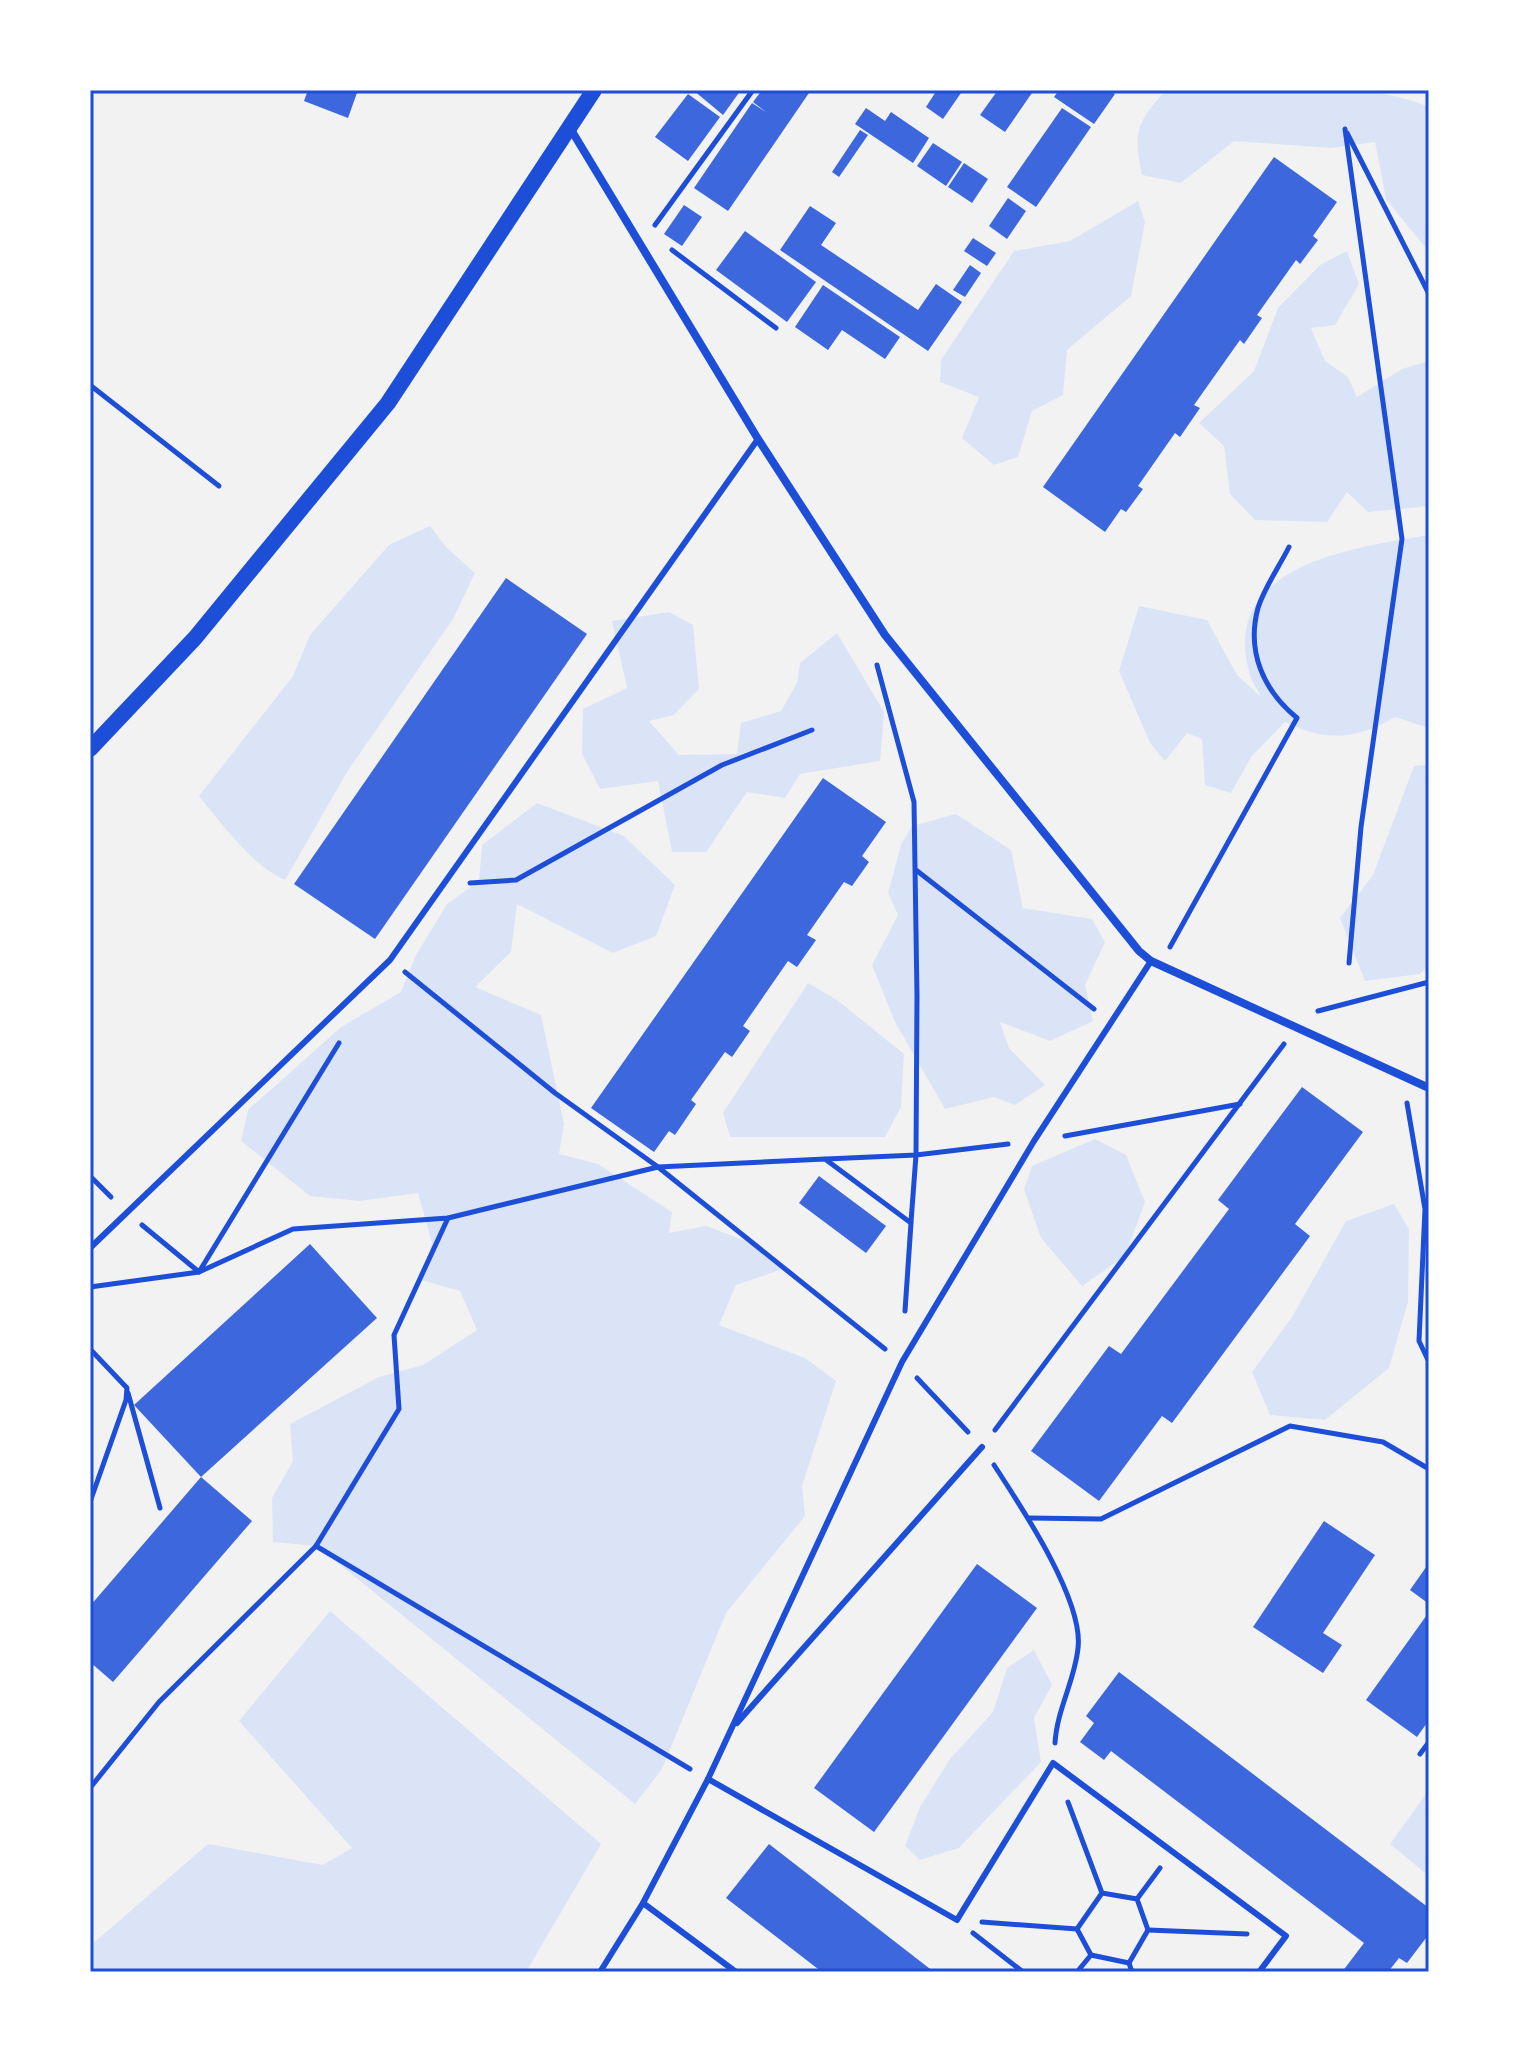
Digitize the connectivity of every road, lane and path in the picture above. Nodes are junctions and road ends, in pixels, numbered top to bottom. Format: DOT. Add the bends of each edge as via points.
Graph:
graph roads {
  1 [pos="594,90"];
  2 [pos="753,90"];
  3 [pos="570,127"];
  4 [pos="649,233"];
  5 [pos="662,242"];
  6 [pos="1429,294"];
  7 [pos="776,328"];
  8 [pos="90,385"];
  9 [pos="758,439"];
  10 [pos="219,486"];
  11 [pos="1289,547"];
  12 [pos="875,661"];
  13 [pos="812,730"];
  14 [pos="90,749"];
  15 [pos="915,869"];
  16 [pos="443,884"];
  17 [pos="1157,945"];
  18 [pos="1169,951"];
  19 [pos="1182,957"];
  20 [pos="390,960"];
  21 [pos="1151,961"];
  22 [pos="1349,963"];
  23 [pos="1429,982"];
  24 [pos="1111,1022"];
  25 [pos="1296,1027"];
  26 [pos="340,1041"];
  27 [pos="1402,1075"];
  28 [pos="1429,1088"];
  29 [pos="658,1167"];
  30 [pos="90,1176"];
  31 [pos="128,1214"];
  32 [pos="448,1218"];
  33 [pos="911,1223"];
  34 [pos="90,1248"];
  35 [pos="1429,1263"];
  36 [pos="1423,1268"];
  37 [pos="199,1272"];
  38 [pos="90,1287"];
  39 [pos="905,1315"];
  40 [pos="90,1349"];
  41 [pos="902,1362"];
  42 [pos="1429,1362"];
  43 [pos="127,1388"];
  44 [pos="982,1447"];
  45 [pos="1429,1469"];
  46 [pos="90,1502"];
  47 [pos="160,1508"];
  48 [pos="1029,1518"];
  49 [pos="316,1546"];
  50 [pos="732,1728"];
  51 [pos="1429,1742"];
  52 [pos="1420,1754"];
  53 [pos="1053,1763"];
  54 [pos="708,1779"];
  55 [pos="90,1788"];
  56 [pos="1172,1852"];
  57 [pos="1102,1893"];
  58 [pos="1137,1899"];
  59 [pos="643,1903"];
  60 [pos="957,1920"];
  61 [pos="1077,1929"];
  62 [pos="1148,1930"];
  63 [pos="1286,1936"];
  64 [pos="1091,1955"];
  65 [pos="1129,1963"];
  66 [pos="600,1972"];
  67 [pos="736,1972"];
  68 [pos="1023,1972"];
  69 [pos="1077,1972"];
  70 [pos="1132,1972"];
  71 [pos="1259,1972"];
  1 -- 3 [label="main road"];
  2 -- 4 [label="path"];
  3 -- 9 [label="street"];
  3 -- 14 [label="main road" via="388,403 195,638"];
  5 -- 7 [label="path"];
  6 -- 22 [label="path" via="1345,129 1402,539 1361,827"];
  8 -- 10 [label="path"];
  9 -- 16 [label="lane"];
  9 -- 21 [label="street" via="885,635"];
  11 -- 18 [label="path" via="1258,609 1256,659 1270,694 1297,718"];
  12 -- 15 [label="path" via="914,802"];
  13 -- 16 [label="path" via="722,765 516,880"];
  15 -- 24 [label="path"];
  15 -- 33 [label="path" via="916,1155"];
  16 -- 20 [label="lane"];
  17 -- 18 [label="path"];
  18 -- 19 [label="path"];
  20 -- 29 [label="path" via="555,1093"];
  20 -- 31 [label="lane"];
  21 -- 24 [label="lane"];
  21 -- 25 [label="street"];
  23 -- 25 [label="path" via="1306,1013"];
  24 -- 41 [label="lane"];
  25 -- 27 [label="street"];
  25 -- 44 [label="path"];
  26 -- 37 [label="path"];
  27 -- 28 [label="street"];
  27 -- 36 [label="path" via="1425,1209"];
  29 -- 32 [label="path"];
  29 -- 33 [label="path" via="825,1159"];
  29 -- 41 [label="path"];
  30 -- 31 [label="path"];
  31 -- 34 [label="lane"];
  31 -- 37 [label="path"];
  32 -- 37 [label="path" via="293,1229"];
  32 -- 49 [label="path" via="394,1335 399,1409"];
  33 -- 39 [label="path"];
  35 -- 36 [label="path"];
  36 -- 42 [label="path" via="1419,1341"];
  37 -- 38 [label="path"];
  40 -- 43 [label="path"];
  41 -- 44 [label="path"];
  41 -- 50 [label="lane"];
  43 -- 46 [label="path"];
  43 -- 47 [label="path"];
  44 -- 48 [label="path"];
  44 -- 50 [label="lane"];
  45 -- 48 [label="path" via="1383,1442 1290,1426 1101,1519"];
  48 -- 53 [label="path" via="1071,1607 1079,1646 1056,1717"];
  49 -- 54 [label="path"];
  49 -- 55 [label="path" via="159,1702"];
  50 -- 54 [label="lane"];
  51 -- 52 [label="path"];
  53 -- 56 [label="lane"];
  53 -- 57 [label="path"];
  53 -- 60 [label="lane"];
  54 -- 59 [label="lane"];
  54 -- 60 [label="lane"];
  56 -- 58 [label="path"];
  56 -- 63 [label="lane"];
  57 -- 58 [label="path"];
  57 -- 61 [label="path"];
  58 -- 62 [label="path"];
  59 -- 66 [label="lane"];
  59 -- 67 [label="lane"];
  60 -- 61 [label="path"];
  60 -- 68 [label="path"];
  61 -- 64 [label="path"];
  62 -- 63 [label="path"];
  62 -- 65 [label="path"];
  63 -- 71 [label="lane"];
  64 -- 65 [label="path"];
  64 -- 69 [label="path"];
  65 -- 70 [label="path"];
}
